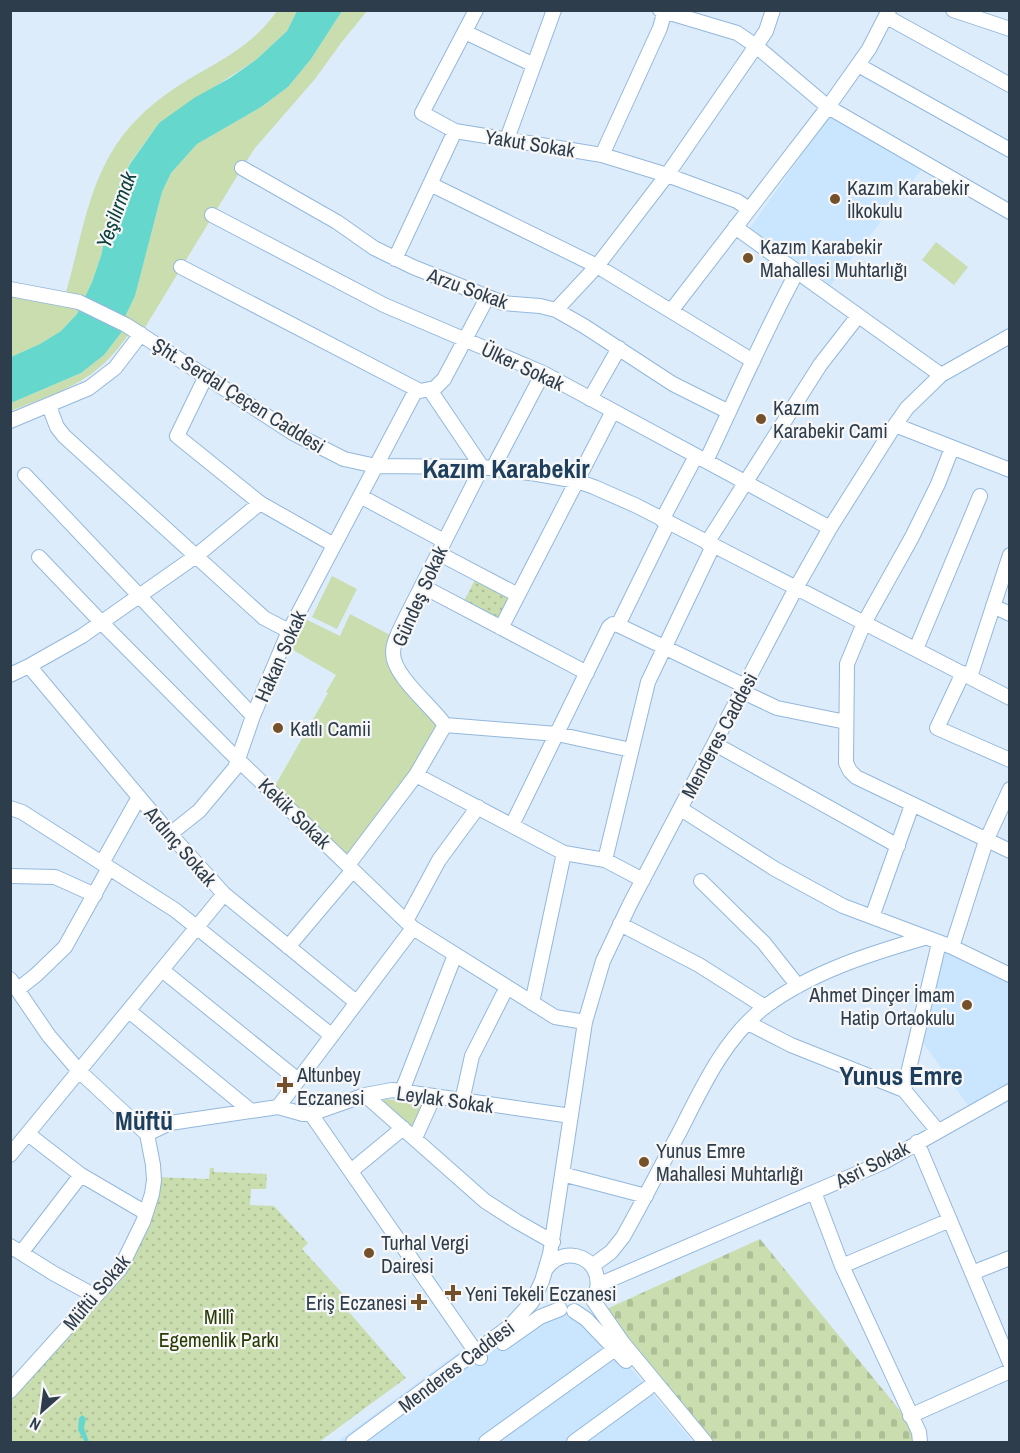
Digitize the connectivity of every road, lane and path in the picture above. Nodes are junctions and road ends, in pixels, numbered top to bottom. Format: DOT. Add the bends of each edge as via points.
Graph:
graph roads {
  1 [pos="476,10"];
  2 [pos="554,10"];
  3 [pos="773,10"];
  4 [pos="953,10"];
  5 [pos="663,11"];
  6 [pos="888,14"];
  7 [pos="1008,24"];
  8 [pos="465,32"];
  9 [pos="756,46"];
  10 [pos="534,65"];
  11 [pos="858,65"];
  12 [pos="1010,85"];
  13 [pos="828,107"];
  14 [pos="455,131"];
  15 [pos="507,140"];
  16 [pos="1010,150"];
  17 [pos="602,155"];
  18 [pos="242,168"];
  19 [pos="667,174"];
  20 [pos="430,184"];
  21 [pos="749,209"];
  22 [pos="1010,212"];
  23 [pos="212,215"];
  24 [pos="735,227"];
  25 [pos="395,259"];
  26 [pos="597,266"];
  27 [pos="181,267"];
  28 [pos="797,272"];
  29 [pos="10,289"];
  30 [pos="487,298"];
  31 [pos="556,310"];
  32 [pos="671,311"];
  33 [pos="858,315"];
  34 [pos="141,334"];
  35 [pos="1010,336"];
  36 [pos="465,339"];
  37 [pos="997,344"];
  38 [pos="619,348"];
  39 [pos="1010,350"];
  40 [pos="753,361"];
  41 [pos="543,373"];
  42 [pos="941,375"];
  43 [pos="206,376"];
  44 [pos="423,390"];
  45 [pos="590,399"];
  46 [pos="49,406"];
  47 [pos="613,411"];
  48 [pos="729,412"];
  49 [pos="10,421"];
  50 [pos="895,425"];
  51 [pos="952,448"];
  52 [pos="701,458"];
  53 [pos="376,466"];
  54 [pos="488,468"];
  55 [pos="1010,470"];
  56 [pos="25,475"];
  57 [pos="577,481"];
  58 [pos="745,482"];
  59 [pos="360,496"];
  60 [pos="980,496"];
  61 [pos="260,503"];
  62 [pos="665,521"];
  63 [pos="830,528"];
  64 [pos="334,545"];
  65 [pos="710,545"];
  66 [pos="441,547"];
  67 [pos="196,555"];
  68 [pos="1010,555"];
  69 [pos="39,557"];
  70 [pos="422,586"];
  71 [pos="796,588"];
  72 [pos="138,595"];
  73 [pos="518,595"];
  74 [pos="993,606"];
  75 [pos="1010,614"];
  76 [pos="100,622"];
  77 [pos="864,623"];
  78 [pos="618,624"];
  79 [pos="501,628"];
  80 [pos="289,631"];
  81 [pos="665,647"];
  82 [pos="916,649"];
  83 [pos="29,666"];
  84 [pos="587,673"];
  85 [pos="10,675"];
  86 [pos="967,675"];
  87 [pos="744,689"];
  88 [pos="1009,698"];
  89 [pos="253,716"];
  90 [pos="846,722"];
  91 [pos="445,725"];
  92 [pos="557,734"];
  93 [pos="715,744"];
  94 [pos="630,750"];
  95 [pos="238,758"];
  96 [pos="1010,760"];
  97 [pos="416,775"];
  98 [pos="1010,789"];
  99 [pos="139,797"];
  100 [pos="912,805"];
  101 [pos="478,807"];
  102 [pos="10,808"];
  103 [pos="681,809"];
  104 [pos="512,825"];
  105 [pos="170,834"];
  106 [pos="986,841"];
  107 [pos="898,846"];
  108 [pos="1010,851"];
  109 [pos="564,852"];
  110 [pos="605,860"];
  111 [pos="106,866"];
  112 [pos="350,867"];
  113 [pos="10,876"];
  114 [pos="643,880"];
  115 [pos="701,881"];
  116 [pos="224,894"];
  117 [pos="95,895"];
  118 [pos="872,917"];
  119 [pos="620,924"];
  120 [pos="409,925"];
  121 [pos="196,928"];
  122 [pos="924,938"];
  123 [pos="945,945"];
  124 [pos="288,947"];
  125 [pos="456,955"];
  126 [pos="162,970"];
  127 [pos="1010,975"];
  128 [pos="798,986"];
  129 [pos="507,987"];
  130 [pos="15,994"];
  131 [pos="356,1002"];
  132 [pos="532,1003"];
  133 [pos="765,1007"];
  134 [pos="129,1011"];
  135 [pos="585,1022"];
  136 [pos="748,1023"];
  137 [pos="331,1035"];
  138 [pos="79,1071"];
  139 [pos="298,1080"];
  140 [pos="904,1090"];
  141 [pos="402,1091"];
  142 [pos="1009,1092"];
  143 [pos="365,1095"];
  144 [pos="434,1096"];
  145 [pos="462,1101"];
  146 [pos="278,1107"];
  147 [pos="251,1111"];
  148 [pos="311,1114"];
  149 [pos="571,1116"];
  150 [pos="403,1128"];
  151 [pos="937,1130"];
  152 [pos="28,1134"];
  153 [pos="147,1134"];
  154 [pos="415,1138"];
  155 [pos="917,1142"];
  156 [pos="10,1155"];
  157 [pos="351,1171"];
  158 [pos="562,1174"];
  159 [pos="81,1175"];
  160 [pos="814,1192"];
  161 [pos="646,1196"];
  162 [pos="558,1206"];
  163 [pos="146,1213"];
  164 [pos="950,1220"];
  165 [pos="620,1241"];
  166 [pos="553,1242"];
  167 [pos="16,1250"];
  168 [pos="569,1255"];
  169 [pos="1010,1258"];
  170 [pos="592,1266"];
  171 [pos="842,1266"];
  172 [pos="636,1268"];
  173 [pos="972,1274"];
  174 [pos="544,1275"];
  175 [pos="598,1285"];
  176 [pos="95,1296"];
  177 [pos="593,1300"];
  178 [pos="567,1310"];
  179 [pos="615,1349"];
  180 [pos="478,1356"];
  181 [pos="1010,1363"];
  182 [pos="1010,1371"];
  183 [pos="648,1388"];
  184 [pos="10,1390"];
  185 [pos="910,1416"];
  186 [pos="353,1443"];
  187 [pos="369,1443"];
  188 [pos="486,1443"];
  189 [pos="574,1443"];
  190 [pos="693,1443"];
  191 [pos="705,1443"];
  192 [pos="920,1443"];
  1 -- 8 [label="street, Yakut Sokak"];
  2 -- 10 [label="street"];
  3 -- 9 [label="street" via="766,32"];
  4 -- 7 [label="street"];
  5 -- 9 [label="street" via="728,30"];
  5 -- 17 [label="street" via="660,28"];
  6 -- 11 [label="street"];
  6 -- 12 [label="street"];
  8 -- 10 [label="street"];
  8 -- 14 [label="street, Yakut Sokak" via="422,113"];
  9 -- 13 [label="street"];
  9 -- 19 [label="street"];
  10 -- 15 [label="street"];
  11 -- 13 [label="street"];
  11 -- 16 [label="street"];
  13 -- 21 [label="street"];
  13 -- 22 [label="street"];
  14 -- 15 [label="street, Yakut Sokak"];
  14 -- 20 [label="street"];
  15 -- 17 [label="street, Yakut Sokak"];
  17 -- 19 [label="street, Yakut Sokak"];
  18 -- 25 [label="street, Arzu Sokak"];
  19 -- 21 [label="street, Yakut Sokak"];
  19 -- 26 [label="street"];
  20 -- 25 [label="street"];
  20 -- 26 [label="street"];
  21 -- 24 [label="street"];
  23 -- 36 [label="street, Ülker Sokak" via="384,305"];
  24 -- 28 [label="street"];
  24 -- 32 [label="street"];
  25 -- 30 [label="street, Arzu Sokak"];
  26 -- 31 [label="street"];
  26 -- 32 [label="street"];
  27 -- 44 [label="street"];
  28 -- 33 [label="street"];
  28 -- 40 [label="street"];
  29 -- 34 [label="street, Şht. Serdal Çeçen Caddesi" via="79,302"];
  30 -- 31 [label="street, Arzu Sokak"];
  30 -- 36 [label="street, Hakan Sokak"];
  31 -- 38 [label="street, Arzu Sokak"];
  32 -- 40 [label="street"];
  33 -- 42 [label="street"];
  33 -- 58 [label="street" via="820,365"];
  34 -- 43 [label="street, Şht. Serdal Çeçen Caddesi"];
  34 -- 46 [label="street" via="102,379"];
  35 -- 37 [label="street, Menderes Caddesi"];
  36 -- 41 [label="street, Ülker Sokak"];
  36 -- 44 [label="street, Hakan Sokak" via="440,384"];
  37 -- 39 [label="street"];
  37 -- 42 [label="street, Menderes Caddesi"];
  38 -- 45 [label="street"];
  38 -- 48 [label="street, Arzu Sokak" via="673,384"];
  40 -- 48 [label="street"];
  41 -- 45 [label="street, Ülker Sokak"];
  41 -- 54 [label="street, Gündeş Sokak"];
  42 -- 50 [label="street, Menderes Caddesi"];
  43 -- 53 [label="street, Şht. Serdal Çeçen Caddesi" via="322,449"];
  43 -- 61 [label="street" via="177,436"];
  44 -- 53 [label="street, Hakan Sokak"];
  44 -- 54 [label="street"];
  45 -- 47 [label="street, Ülker Sokak"];
  46 -- 49 [label="street"];
  46 -- 67 [label="street" via="64,436"];
  47 -- 52 [label="street, Ülker Sokak"];
  47 -- 57 [label="street"];
  48 -- 52 [label="street"];
  50 -- 51 [label="street"];
  50 -- 63 [label="street, Menderes Caddesi"];
  51 -- 55 [label="street"];
  51 -- 77 [label="street" via="912,537"];
  52 -- 58 [label="street, Ülker Sokak"];
  52 -- 62 [label="street"];
  53 -- 54 [label="street, Şht. Serdal Çeçen Caddesi"];
  53 -- 59 [label="street, Hakan Sokak"];
  54 -- 57 [label="street, Şht. Serdal Çeçen Caddesi"];
  54 -- 66 [label="street, Gündeş Sokak"];
  56 -- 72 [label="street"];
  57 -- 62 [label="street, Şht. Serdal Çeçen Caddesi"];
  57 -- 73 [label="street"];
  58 -- 63 [label="street, Ülker Sokak"];
  58 -- 65 [label="street"];
  59 -- 64 [label="street, Hakan Sokak"];
  59 -- 66 [label="street"];
  60 -- 82 [label="street"];
  61 -- 64 [label="street"];
  61 -- 67 [label="street"];
  62 -- 65 [label="street, Şht. Serdal Çeçen Caddesi"];
  62 -- 78 [label="street"];
  63 -- 71 [label="street, Menderes Caddesi"];
  64 -- 80 [label="street, Hakan Sokak"];
  65 -- 71 [label="street, Şht. Serdal Çeçen Caddesi"];
  65 -- 81 [label="street"];
  66 -- 70 [label="street, Gündeş Sokak"];
  66 -- 73 [label="street"];
  67 -- 72 [label="street"];
  67 -- 80 [label="street" via="264,618"];
  68 -- 74 [label="street"];
  69 -- 76 [label="street, Kekik Sokak"];
  70 -- 79 [label="street"];
  70 -- 91 [label="street, Gündeş Sokak" via="396,638 394,658 407,683"];
  71 -- 77 [label="street, Şht. Serdal Çeçen Caddesi"];
  71 -- 87 [label="street, Menderes Caddesi"];
  72 -- 76 [label="street"];
  72 -- 89 [label="street"];
  73 -- 79 [label="street"];
  74 -- 75 [label="street"];
  74 -- 86 [label="street"];
  76 -- 83 [label="street"];
  76 -- 95 [label="street, Kekik Sokak"];
  77 -- 82 [label="street, Şht. Serdal Çeçen Caddesi"];
  77 -- 90 [label="street" via="847,664"];
  78 -- 81 [label="street"];
  78 -- 84 [label="street" via="609,627"];
  79 -- 84 [label="street"];
  80 -- 89 [label="street, Hakan Sokak"];
  81 -- 87 [label="street"];
  81 -- 94 [label="street" via="648,682"];
  82 -- 86 [label="street, Şht. Serdal Çeçen Caddesi"];
  83 -- 85 [label="street"];
  83 -- 99 [label="street, Ardınç Sokak"];
  84 -- 92 [label="street"];
  86 -- 88 [label="street, Şht. Serdal Çeçen Caddesi"];
  86 -- 96 [label="street" via="937,728"];
  87 -- 90 [label="street" via="777,708"];
  87 -- 93 [label="street, Menderes Caddesi"];
  89 -- 95 [label="street, Hakan Sokak"];
  90 -- 100 [label="street" via="846,763 850,771"];
  91 -- 92 [label="street"];
  91 -- 97 [label="street"];
  92 -- 94 [label="street"];
  92 -- 104 [label="street"];
  93 -- 103 [label="street, Menderes Caddesi"];
  93 -- 107 [label="street"];
  94 -- 110 [label="street"];
  95 -- 105 [label="street, Hakan Sokak" via="235,768 199,811"];
  95 -- 112 [label="street, Kekik Sokak"];
  97 -- 101 [label="street"];
  97 -- 112 [label="street"];
  98 -- 106 [label="street"];
  99 -- 105 [label="street, Ardınç Sokak"];
  99 -- 111 [label="street"];
  100 -- 106 [label="street"];
  100 -- 107 [label="street"];
  101 -- 104 [label="street"];
  101 -- 120 [label="street" via="440,860"];
  102 -- 111 [label="street"];
  103 -- 114 [label="street, Menderes Caddesi"];
  103 -- 118 [label="street" via="775,869 843,906"];
  104 -- 109 [label="street"];
  105 -- 116 [label="street, Ardınç Sokak"];
  106 -- 108 [label="street"];
  106 -- 123 [label="street"];
  107 -- 118 [label="street"];
  109 -- 110 [label="street"];
  109 -- 132 [label="street"];
  110 -- 114 [label="street"];
  111 -- 117 [label="street"];
  111 -- 121 [label="street"];
  112 -- 120 [label="street, Kekik Sokak"];
  112 -- 124 [label="street"];
  113 -- 117 [label="street" via="64,879"];
  114 -- 119 [label="street, Menderes Caddesi"];
  115 -- 128 [label="street" via="764,943"];
  116 -- 121 [label="street"];
  116 -- 124 [label="street, Ardınç Sokak"];
  117 -- 130 [label="street" via="64,947"];
  118 -- 122 [label="street"];
  119 -- 133 [label="street" via="699,965"];
  119 -- 135 [label="street, Menderes Caddesi" via="603,961"];
  120 -- 125 [label="street, Kekik Sokak"];
  120 -- 131 [label="street"];
  121 -- 126 [label="street"];
  121 -- 137 [label="street"];
  122 -- 123 [label="street"];
  122 -- 128 [label="street" via="873,953"];
  123 -- 127 [label="street"];
  123 -- 140 [label="street"];
  124 -- 131 [label="street, Ardınç Sokak"];
  125 -- 129 [label="street, Kekik Sokak"];
  125 -- 141 [label="street"];
  126 -- 134 [label="street"];
  126 -- 139 [label="street"];
  128 -- 133 [label="street"];
  129 -- 132 [label="street, Kekik Sokak"];
  129 -- 145 [label="street" via="472,1056"];
  130 -- 138 [label="street"];
  131 -- 137 [label="street"];
  132 -- 135 [label="street, Kekik Sokak" via="555,1017"];
  133 -- 136 [label="street"];
  134 -- 138 [label="street"];
  134 -- 147 [label="street"];
  135 -- 149 [label="street, Menderes Caddesi"];
  136 -- 140 [label="street" via="791,1045"];
  136 -- 161 [label="street" via="714,1066"];
  137 -- 139 [label="street"];
  138 -- 152 [label="street"];
  138 -- 153 [label="street"];
  139 -- 146 [label="street"];
  140 -- 151 [label="street"];
  141 -- 143 [label="street, Leylak Sokak"];
  141 -- 144 [label="street, Leylak Sokak"];
  142 -- 151 [label="street, Asri Sokak"];
  143 -- 148 [label="street, Leylak Sokak"];
  143 -- 150 [label="street"];
  144 -- 145 [label="street, Leylak Sokak"];
  144 -- 154 [label="street"];
  145 -- 149 [label="street, Leylak Sokak"];
  146 -- 147 [label="street"];
  146 -- 148 [label="street"];
  147 -- 153 [label="street" via="170,1123"];
  148 -- 157 [label="street"];
  149 -- 158 [label="street, Menderes Caddesi"];
  150 -- 154 [label="street"];
  150 -- 157 [label="street"];
  151 -- 155 [label="street, Asri Sokak"];
  152 -- 156 [label="street"];
  152 -- 159 [label="street"];
  153 -- 163 [label="street, Müftü Sokak" via="154,1180"];
  154 -- 166 [label="street" via="485,1201"];
  155 -- 160 [label="street, Asri Sokak" via="884,1162"];
  155 -- 164 [label="street"];
  157 -- 180 [label="street"];
  158 -- 161 [label="street"];
  158 -- 162 [label="street, Menderes Caddesi"];
  159 -- 163 [label="street"];
  159 -- 167 [label="street"];
  160 -- 171 [label="street"];
  160 -- 172 [label="street, Asri Sokak"];
  161 -- 165 [label="street"];
  162 -- 166 [label="street, Menderes Caddesi"];
  162 -- 168 [label="street, Menderes Caddesi" via="562,1238"];
  163 -- 176 [label="street, Müftü Sokak" via="128,1256"];
  164 -- 171 [label="street"];
  164 -- 173 [label="street"];
  165 -- 170 [label="street"];
  165 -- 172 [label="street" via="621,1259"];
  166 -- 174 [label="street, Menderes Caddesi"];
  167 -- 176 [label="street"];
  168 -- 170 [label="street"];
  168 -- 174 [label="street" via="556,1259"];
  169 -- 173 [label="street"];
  170 -- 175 [label="street"];
  171 -- 185 [label="street"];
  172 -- 175 [label="street, Asri Sokak"];
  173 -- 181 [label="street"];
  174 -- 178 [label="street" via="545,1295 551,1304"];
  174 -- 180 [label="street, Menderes Caddesi" via="532,1302"];
  175 -- 177 [label="street"];
  176 -- 184 [label="street, Müftü Sokak"];
  177 -- 178 [label="street" via="582,1308"];
  177 -- 191 [label="street" via="622,1343"];
  178 -- 179 [label="street" via="586,1319"];
  178 -- 180 [label="street, Menderes Caddesi" via="540,1317"];
  179 -- 183 [label="street"];
  179 -- 188 [label="street"];
  180 -- 186 [label="street, Menderes Caddesi"];
  180 -- 187 [label="street, Menderes Caddesi"];
  182 -- 185 [label="street"];
  183 -- 189 [label="street"];
  183 -- 190 [label="street"];
  185 -- 192 [label="street"];
}
